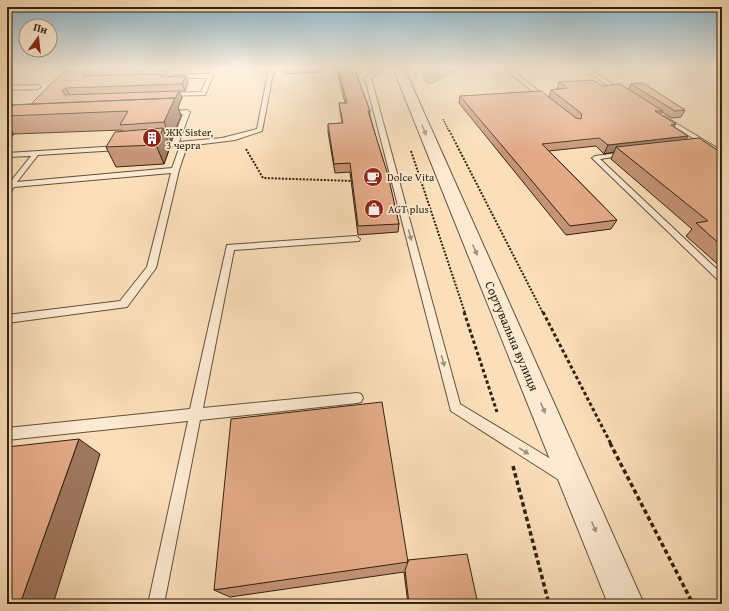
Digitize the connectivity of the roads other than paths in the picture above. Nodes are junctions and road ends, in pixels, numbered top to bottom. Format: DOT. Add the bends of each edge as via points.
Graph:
graph roads {
  1 [pos="266,97"];
  2 [pos="373,97"];
  3 [pos="410,97"];
  4 [pos="541,97"];
  5 [pos="553,106"];
  6 [pos="164,113"];
  7 [pos="655,113"];
  8 [pos="175,144"];
  9 [pos="184,144"];
  10 [pos="707,145"];
  11 [pos="152,146"];
  12 [pos="692,146"];
  13 [pos="128,147"];
  14 [pos="36,153"];
  15 [pos="632,154"];
  16 [pos="722,154"];
  17 [pos="7,155"];
  18 [pos="175,170"];
  19 [pos="9,188"];
  20 [pos="356,239"];
  21 [pos="722,279"];
  22 [pos="7,320"];
  23 [pos="357,398"];
  24 [pos="195,415"];
  25 [pos="7,434"];
  26 [pos="574,482"];
  27 [pos="156,604"];
  28 [pos="626,604"];
  1 -- 9 [label="lane" via="260,130 239,138"];
  2 -- 26 [label="lane, one-way" via="455,407"];
  3 -- 26 [label="street, Сортувальна вулиця, one-way"];
  4 -- 5 [label="lane"];
  6 -- 8 [label="lane" via="186,112"];
  7 -- 10 [label="lane"];
  8 -- 9 [label="lane"];
  8 -- 11 [label="lane"];
  9 -- 18 [label="lane"];
  10 -- 12 [label="lane"];
  10 -- 16 [label="lane"];
  13 -- 14 [label="lane"];
  14 -- 17 [label="lane"];
  14 -- 19 [label="lane"];
  15 -- 21 [label="lane" via="595,158"];
  18 -- 19 [label="lane"];
  18 -- 22 [label="lane" via="151,268 123,304"];
  20 -- 24 [label="lane" via="230,247"];
  23 -- 24 [label="lane"];
  24 -- 25 [label="lane"];
  24 -- 27 [label="lane"];
  26 -- 28 [label="street, Сортувальна вулиця, one-way"];
}
